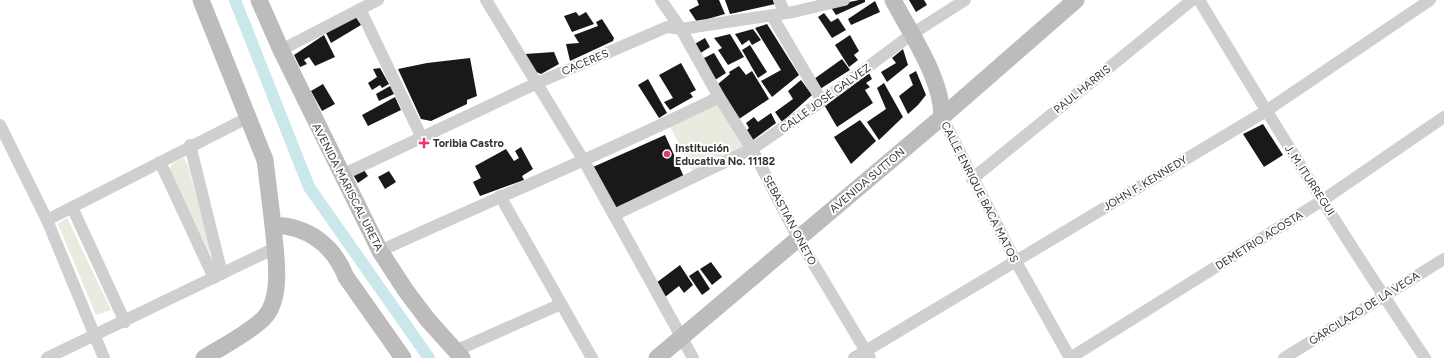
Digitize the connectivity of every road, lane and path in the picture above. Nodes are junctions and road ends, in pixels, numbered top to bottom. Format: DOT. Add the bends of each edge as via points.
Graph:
graph roads {
  1 [pos="201,0"];
  2 [pos="259,0"];
  3 [pos="378,0"];
  4 [pos="486,0"];
  5 [pos="661,0"];
  6 [pos="779,0"];
  7 [pos="844,0"];
  8 [pos="892,0"];
  9 [pos="965,0"];
  10 [pos="1076,0"];
  11 [pos="1192,0"];
  12 [pos="1199,0"];
  13 [pos="1430,0"];
  14 [pos="360,9"];
  15 [pos="785,13"];
  16 [pos="772,16"];
  17 [pos="681,29"];
  18 [pos="912,34"];
  19 [pos="280,50"];
  20 [pos="535,84"];
  21 [pos="720,97"];
  22 [pos="822,101"];
  23 [pos="1266,111"];
  24 [pos="248,116"];
  25 [pos="1444,117"];
  26 [pos="942,118"];
  27 [pos="0,125"];
  28 [pos="422,138"];
  29 [pos="190,145"];
  30 [pos="752,149"];
  31 [pos="584,161"];
  32 [pos="160,162"];
  33 [pos="342,175"];
  34 [pos="972,179"];
  35 [pos="500,196"];
  36 [pos="1323,200"];
  37 [pos="72,207"];
  38 [pos="614,215"];
  39 [pos="47,220"];
  40 [pos="273,225"];
  41 [pos="798,238"];
  42 [pos="275,248"];
  43 [pos="380,251"];
  44 [pos="1444,259"];
  45 [pos="1016,260"];
  46 [pos="218,276"];
  47 [pos="1384,297"];
  48 [pos="561,304"];
  49 [pos="125,322"];
  50 [pos="96,336"];
  51 [pos="681,337"];
  52 [pos="459,354"];
  53 [pos="868,354"];
  54 [pos="47,358"];
  55 [pos="104,358"];
  56 [pos="204,358"];
  57 [pos="403,358"];
  58 [pos="592,358"];
  59 [pos="657,358"];
  60 [pos="693,358"];
  61 [pos="854,358"];
  62 [pos="1070,358"];
  63 [pos="1284,358"];
  64 [pos="1425,358"];
  1 -- 24 [label="street"];
  2 -- 19 [label="street, AVENIDA MARISCAL URETA"];
  3 -- 14 [label="street"];
  4 -- 20 [label="street"];
  5 -- 17 [label="street, SEBASTIAN ONETO"];
  6 -- 15 [label="street"];
  7 -- 15 [label="street, CACERES"];
  8 -- 18 [label="street, CALLE ENRIQUE BACA MATOS"];
  9 -- 18 [label="street, CALLE JOSÉ GALVEZ"];
  10 -- 26 [label="street, AVENIDA SUTTON"];
  11 -- 34 [label="street, PAUL HARRIS"];
  12 -- 23 [label="street, J. M. ITURREGUI"];
  13 -- 23 [label="street, JOHN F. KENNEDY"];
  14 -- 19 [label="street"];
  14 -- 28 [label="street"];
  15 -- 16 [label="street, CACERES"];
  16 -- 17 [label="street, CACERES"];
  16 -- 22 [label="street"];
  17 -- 20 [label="street, CACERES" via="667,26"];
  17 -- 21 [label="street, SEBASTIAN ONETO"];
  18 -- 22 [label="street, CALLE JOSÉ GALVEZ"];
  18 -- 26 [label="street, CALLE ENRIQUE BACA MATOS" via="939,89"];
  19 -- 33 [label="street, AVENIDA MARISCAL URETA"];
  20 -- 28 [label="street, CACERES"];
  20 -- 31 [label="street"];
  21 -- 30 [label="street, SEBASTIAN ONETO"];
  21 -- 31 [label="street"];
  22 -- 30 [label="street, CALLE JOSÉ GALVEZ"];
  23 -- 36 [label="street, J. M. ITURREGUI"];
  23 -- 45 [label="street, JOHN F. KENNEDY"];
  24 -- 29 [label="street"];
  24 -- 40 [label="street" via="265,160"];
  25 -- 36 [label="street, DEMETRIO ACOSTA"];
  26 -- 34 [label="street, CALLE ENRIQUE BACA MATOS"];
  26 -- 41 [label="street, AVENIDA SUTTON"];
  27 -- 39 [label="street"];
  28 -- 33 [label="street, CACERES"];
  29 -- 32 [label="street"];
  29 -- 46 [label="street"];
  30 -- 38 [label="street, CALLE JOSÉ GALVEZ"];
  30 -- 41 [label="street, SEBASTIAN ONETO"];
  31 -- 35 [label="street"];
  31 -- 38 [label="street"];
  32 -- 37 [label="street"];
  32 -- 46 [label="street"];
  33 -- 43 [label="street, AVENIDA MARISCAL URETA"];
  34 -- 45 [label="street, CALLE ENRIQUE BACA MATOS"];
  35 -- 43 [label="street"];
  35 -- 48 [label="street"];
  36 -- 47 [label="street, J. M. ITURREGUI"];
  36 -- 62 [label="street, DEMETRIO ACOSTA"];
  37 -- 39 [label="street"];
  37 -- 49 [label="street"];
  38 -- 51 [label="street"];
  39 -- 50 [label="street"];
  40 -- 42 [label="street"];
  40 -- 57 [label="street" via="305,231 330,249 346,277"];
  41 -- 51 [label="street, AVENIDA SUTTON"];
  41 -- 53 [label="street, SEBASTIAN ONETO"];
  42 -- 46 [label="street"];
  42 -- 56 [label="street" via="276,287 270,310 258,323"];
  43 -- 52 [label="street, AVENIDA MARISCAL URETA" via="406,291"];
  44 -- 47 [label="street, GARCILAZO DE LA VEGA"];
  45 -- 53 [label="street, JOHN F. KENNEDY"];
  45 -- 62 [label="street, CALLE ENRIQUE BACA MATOS"];
  46 -- 49 [label="street"];
  47 -- 63 [label="street, GARCILAZO DE LA VEGA"];
  47 -- 64 [label="street, J. M. ITURREGUI"];
  48 -- 52 [label="street"];
  48 -- 58 [label="street"];
  49 -- 50 [label="street"];
  50 -- 54 [label="street"];
  50 -- 55 [label="street"];
  51 -- 59 [label="street, AVENIDA SUTTON"];
  51 -- 60 [label="street"];
  53 -- 61 [label="street, JOHN F. KENNEDY"];
}
